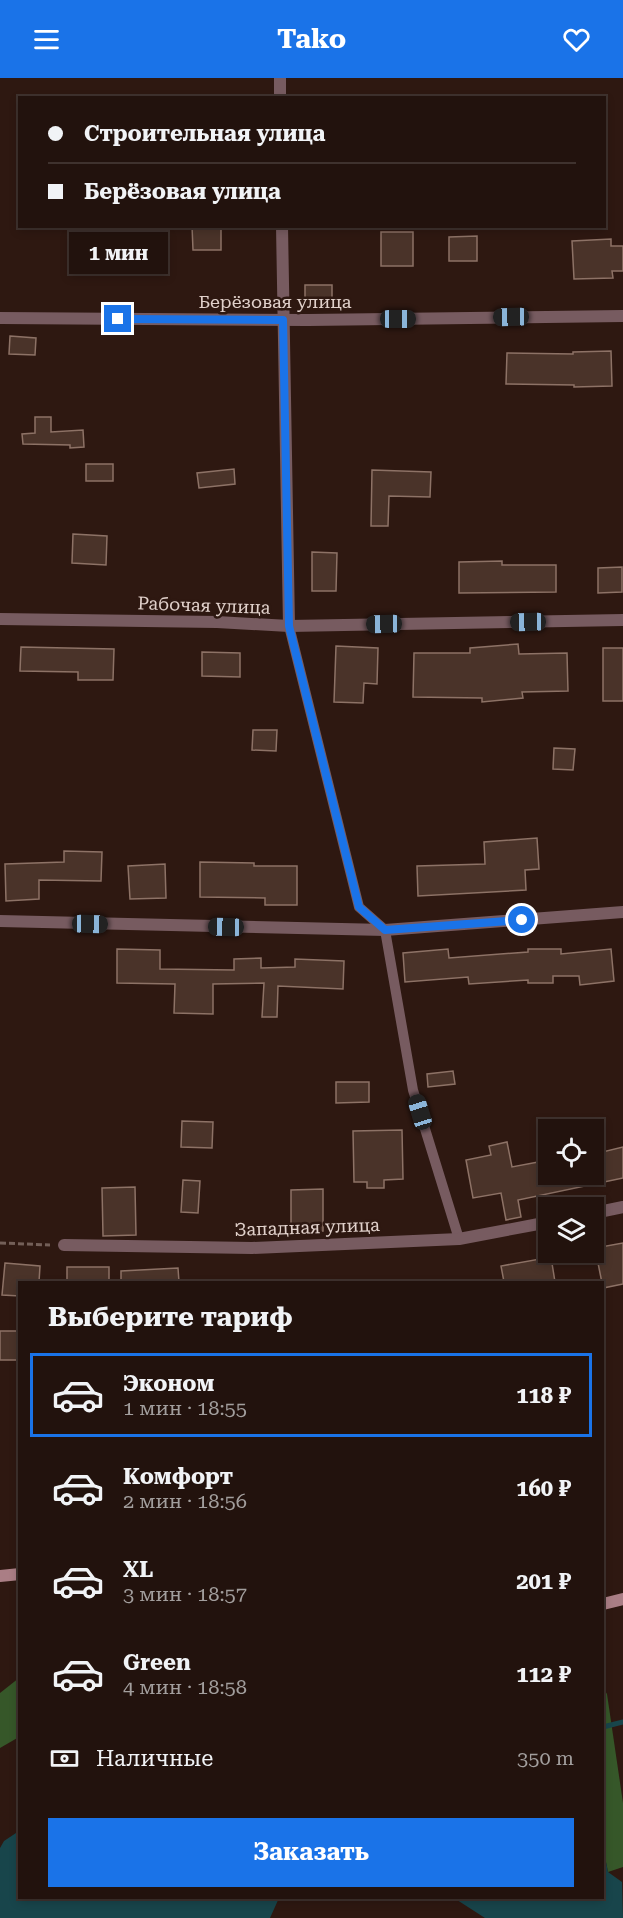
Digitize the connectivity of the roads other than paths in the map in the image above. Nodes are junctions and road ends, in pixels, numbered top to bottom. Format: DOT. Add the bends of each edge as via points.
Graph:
graph roads {
  1 [pos="280,78"];
  2 [pos="280,96"];
  3 [pos="282,228"];
  4 [pos="623,316"];
  5 [pos="0,318"];
  6 [pos="283,320"];
  7 [pos="0,619"];
  8 [pos="623,620"];
  9 [pos="289,626"];
  10 [pos="623,912"];
  11 [pos="0,921"];
  12 [pos="385,930"];
  13 [pos="623,1207"];
  14 [pos="604,1211"];
  15 [pos="538,1224"];
  16 [pos="459,1239"];
  17 [pos="64,1245"];
  18 [pos="18,1574"];
  19 [pos="0,1576"];
  20 [pos="623,1599"];
  21 [pos="604,1604"];
  1 -- 2 [label="street"];
  3 -- 6 [label="street"];
  4 -- 6 [label="street, Берёзовая улица"];
  5 -- 6 [label="street, Берёзовая улица"];
  6 -- 9 [label="street"];
  7 -- 9 [label="street, Рабочая улица"];
  8 -- 9 [label="street, Рабочая улица"];
  9 -- 12 [label="lane" via="359,907"];
  10 -- 12 [label="street"];
  11 -- 12 [label="street"];
  12 -- 16 [label="lane" via="413,1090"];
  13 -- 14 [label="street"];
  15 -- 16 [label="street, Западная улица"];
  16 -- 17 [label="street, Западная улица" via="252,1248"];
  18 -- 19 [label="street"];
  20 -- 21 [label="street"];
}
